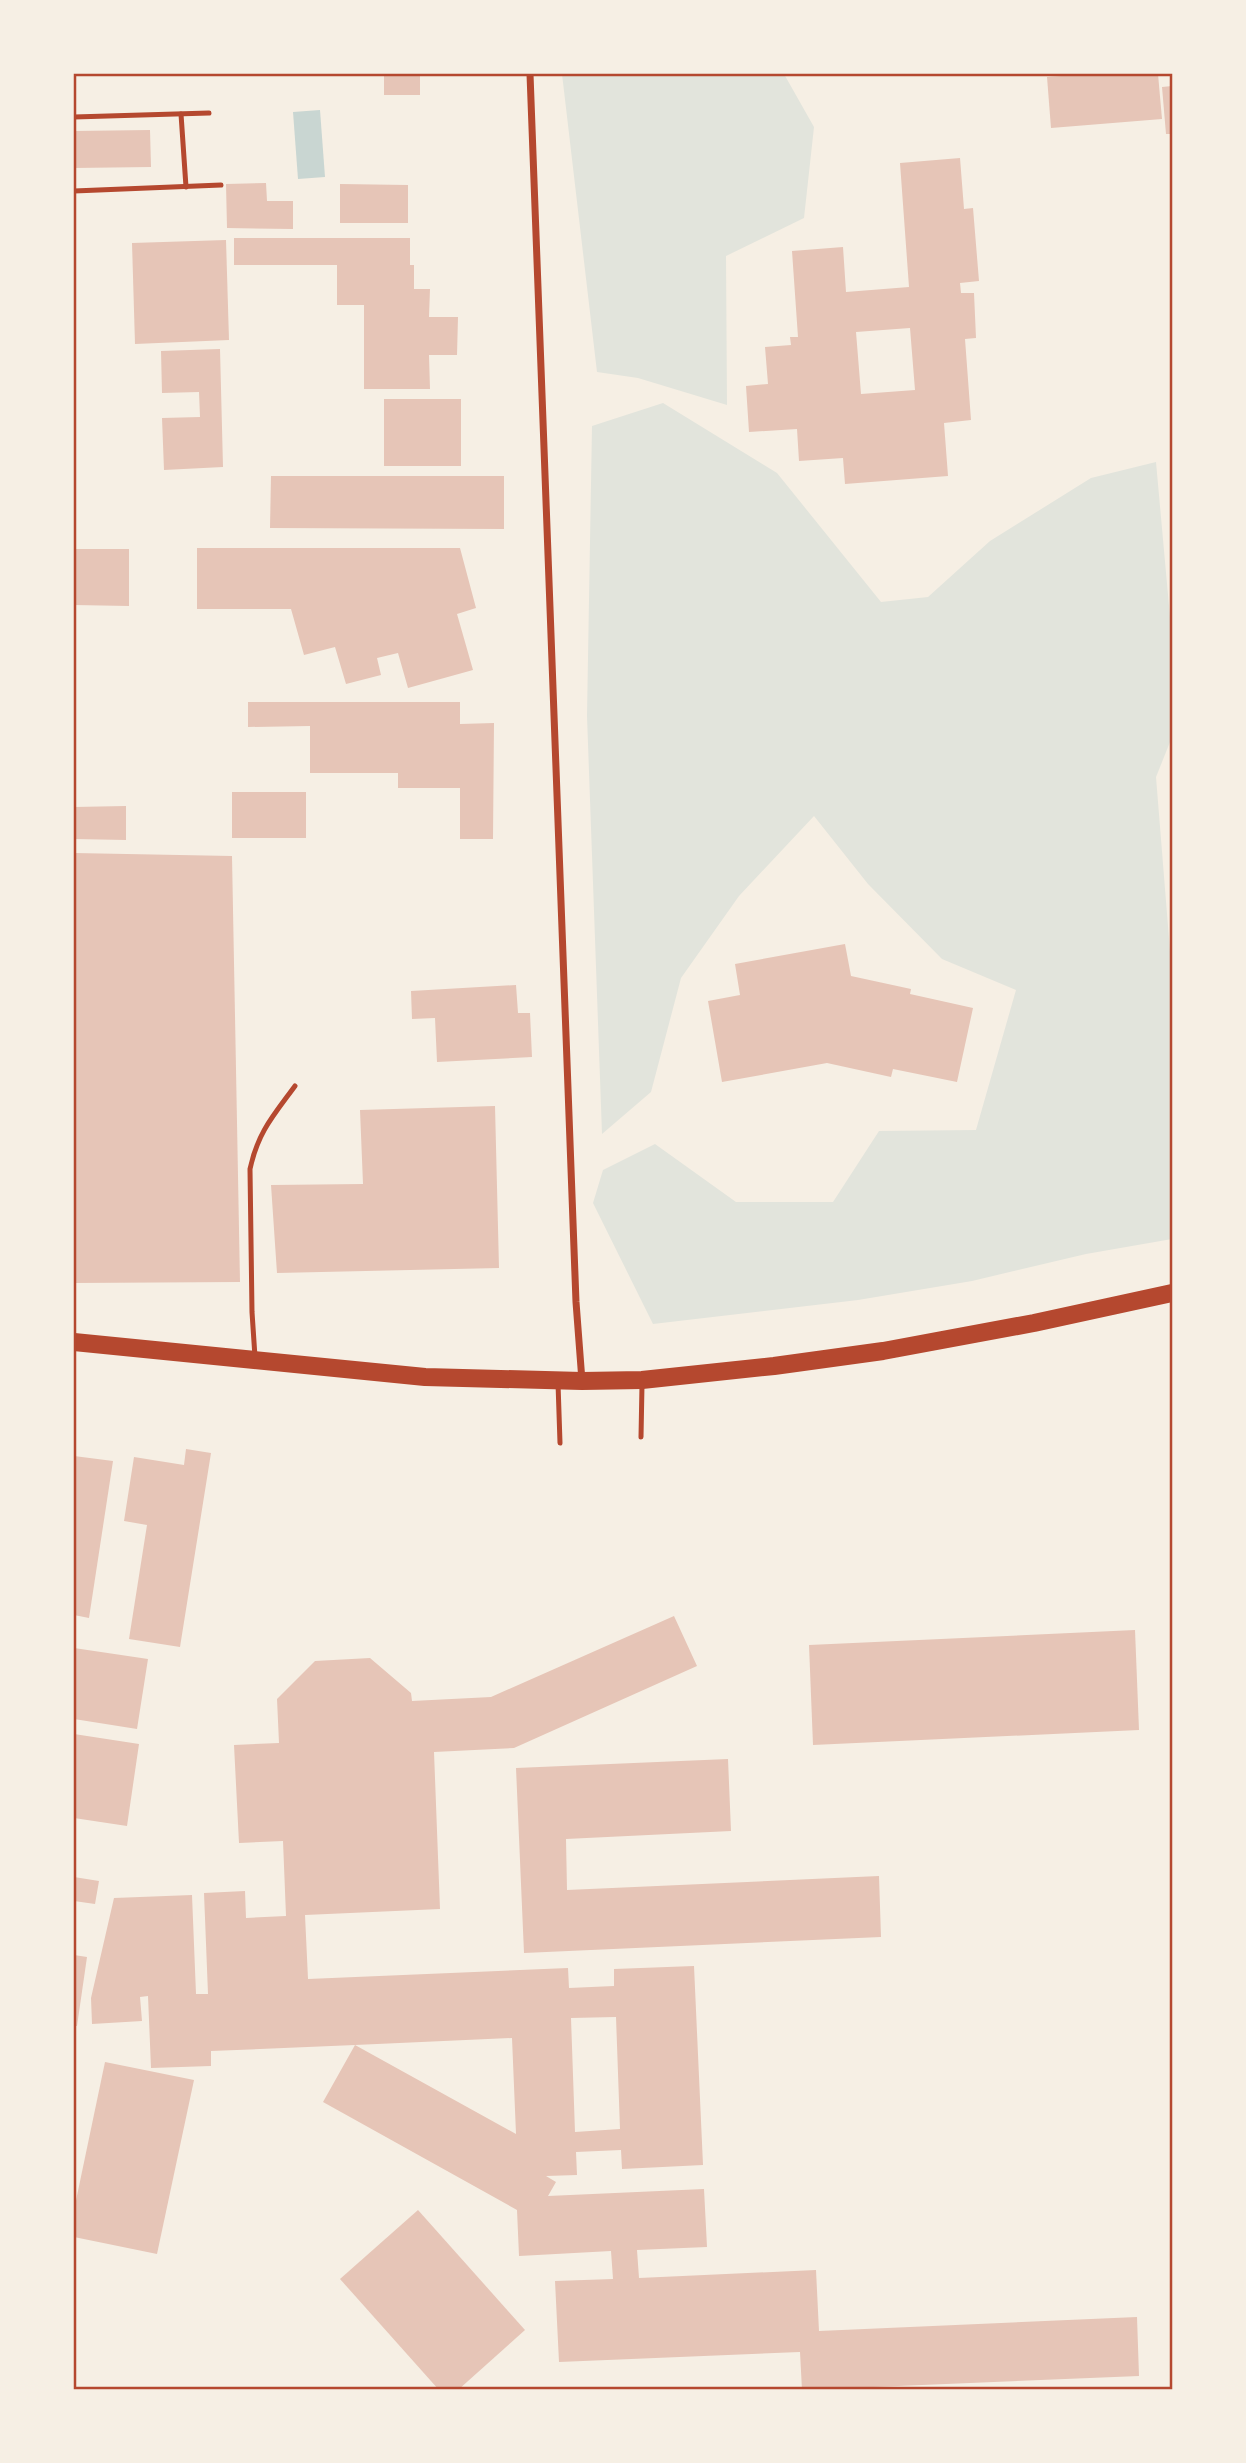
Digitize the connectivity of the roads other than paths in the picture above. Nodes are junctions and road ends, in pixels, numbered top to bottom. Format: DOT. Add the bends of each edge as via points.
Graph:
graph roads {
  1 [pos="530,74"];
  2 [pos="209,113"];
  3 [pos="181,114"];
  4 [pos="74,117"];
  5 [pos="221,185"];
  6 [pos="186,187"];
  7 [pos="74,191"];
  8 [pos="295,1086"];
  9 [pos="1172,1293"];
  10 [pos="74,1342"];
  11 [pos="255,1361"];
  12 [pos="558,1380"];
  13 [pos="642,1380"];
  14 [pos="582,1381"];
  15 [pos="641,1437"];
  16 [pos="560,1443"];
  1 -- 14 [label="street"];
  2 -- 3 [label="lane"];
  3 -- 4 [label="lane"];
  3 -- 6 [label="lane"];
  5 -- 6 [label="lane"];
  6 -- 7 [label="lane"];
  8 -- 11 [label="lane" via="265,1126 250,1169"];
  9 -- 13 [label="main road" via="883,1351"];
  10 -- 11 [label="main road"];
  11 -- 12 [label="main road" via="425,1377"];
  12 -- 14 [label="main road"];
  12 -- 16 [label="lane"];
  13 -- 14 [label="main road"];
  13 -- 15 [label="lane"];
}
